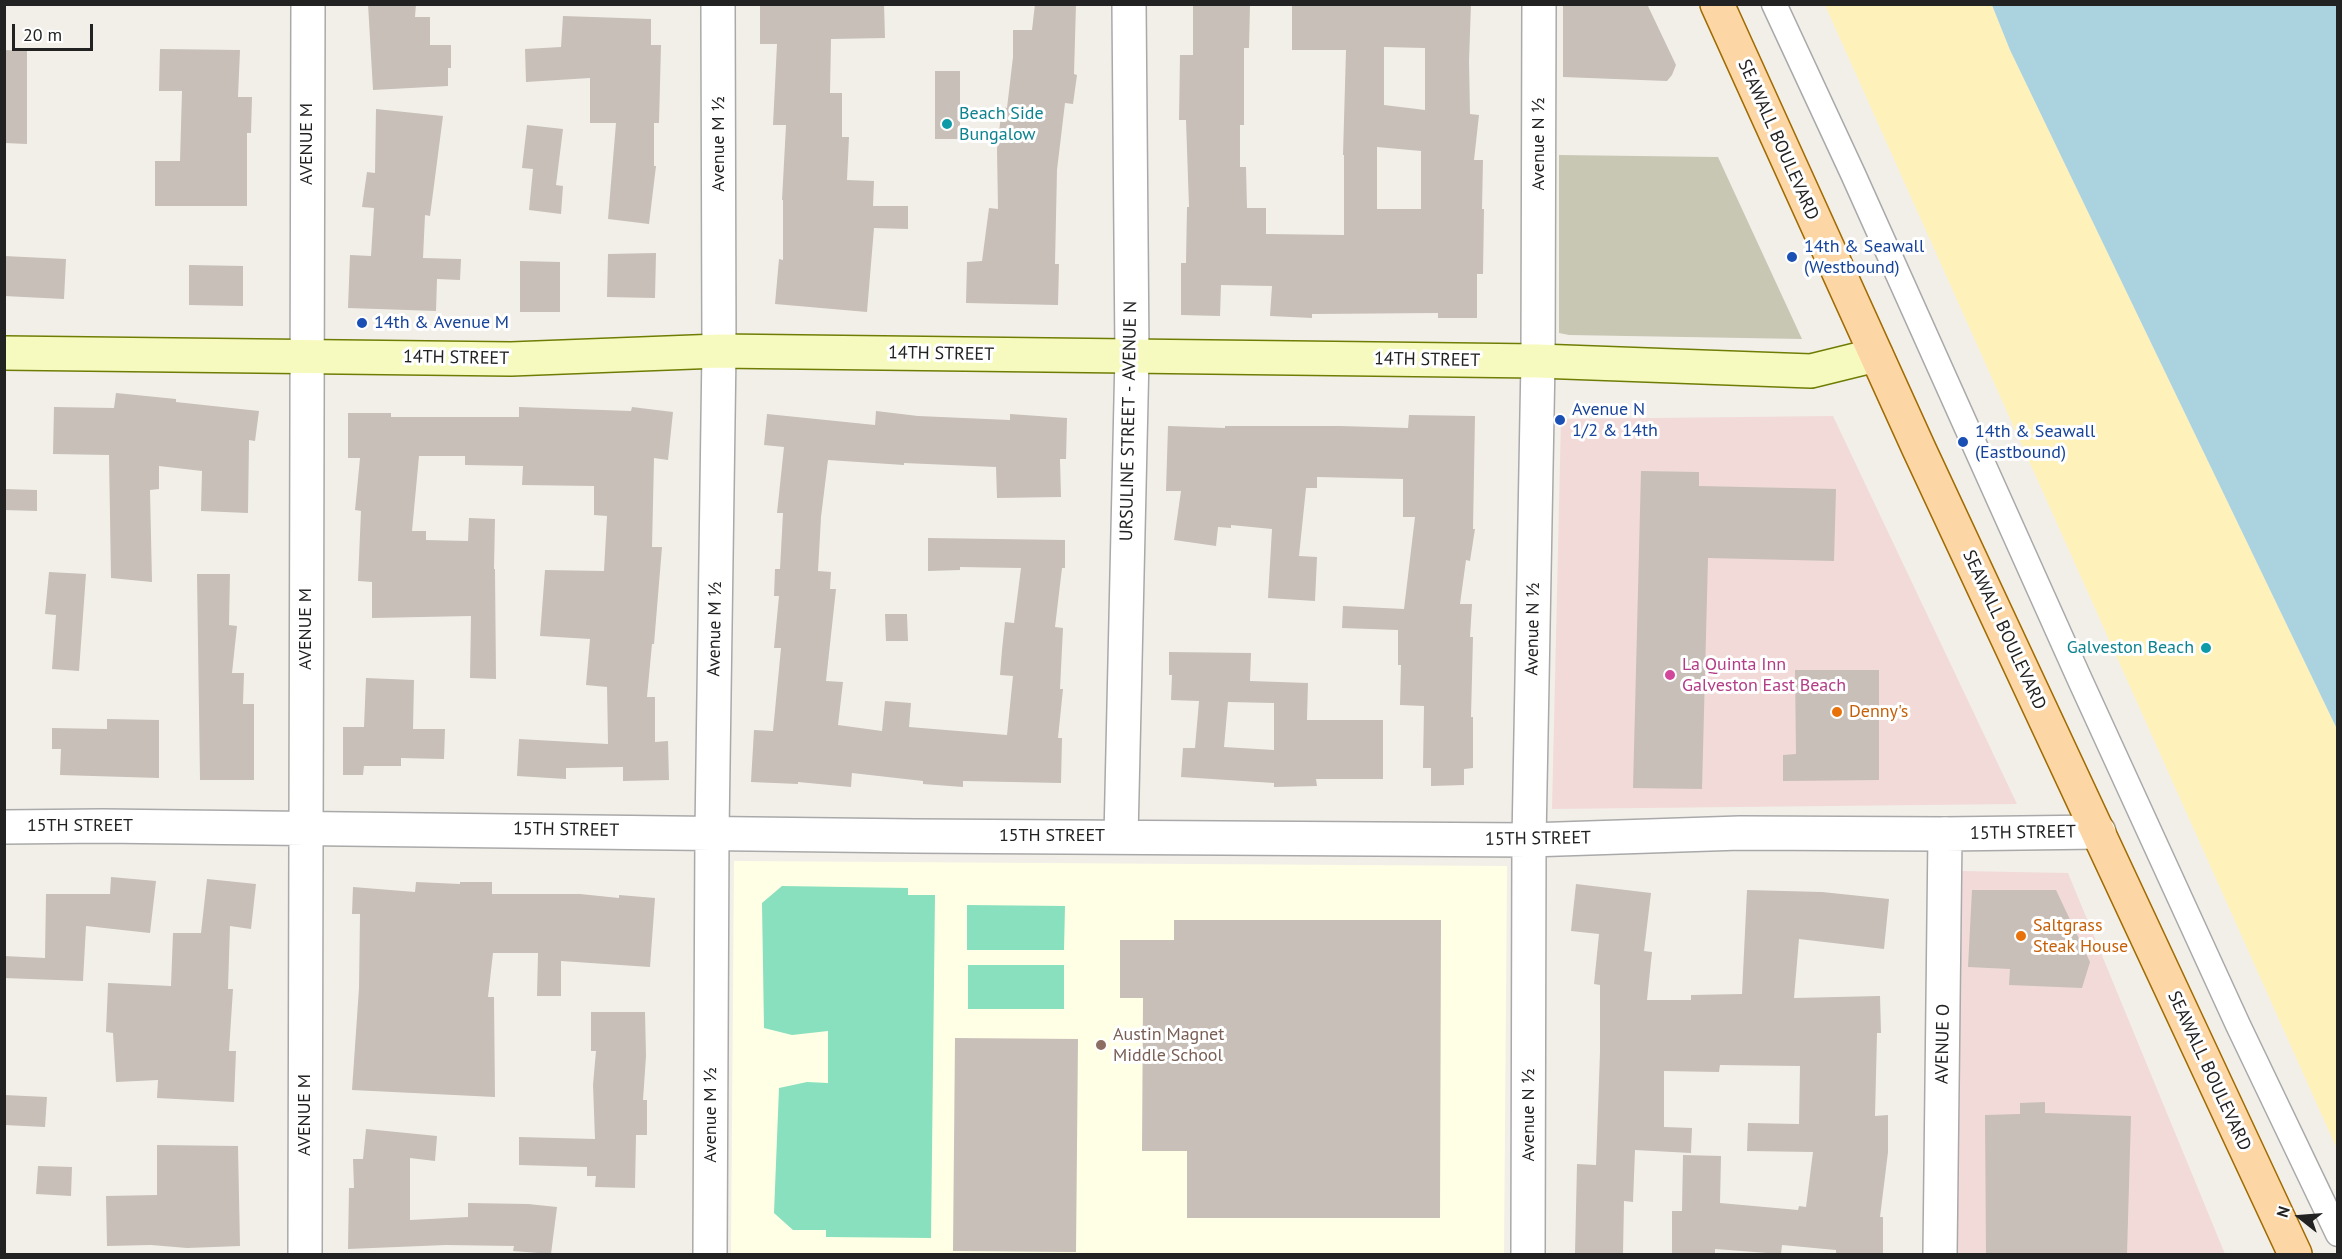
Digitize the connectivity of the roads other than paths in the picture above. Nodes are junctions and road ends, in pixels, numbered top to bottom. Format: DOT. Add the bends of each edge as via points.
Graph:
graph roads {
  1 [pos="308,4"];
  2 [pos="718,4"];
  3 [pos="1130,4"];
  4 [pos="1539,4"];
  5 [pos="1717,4"];
  6 [pos="1774,4"];
  7 [pos="719,351"];
  8 [pos="4,354"];
  9 [pos="1876,355"];
  10 [pos="307,356"];
  11 [pos="1132,356"];
  12 [pos="1538,361"];
  13 [pos="4,827"];
  14 [pos="305,828"];
  15 [pos="712,832"];
  16 [pos="2098,832"];
  17 [pos="1945,834"];
  18 [pos="1121,837"];
  19 [pos="1529,840"];
  20 [pos="2337,1234"];
  21 [pos="304,1254"];
  22 [pos="710,1254"];
  23 [pos="1528,1254"];
  24 [pos="1940,1254"];
  25 [pos="2295,1254"];
  1 -- 10 [label="street, AVENUE M"];
  2 -- 7 [label="street, Avenue M ½"];
  3 -- 11 [label="street, URSULINE STREET - AVENUE N"];
  4 -- 12 [label="street, Avenue N ½"];
  5 -- 9 [label="main road, SEAWALL BOULEVARD"];
  6 -- 20 [label="street" via="2085,691"];
  7 -- 10 [label="main road, 14TH STREET" via="511,359"];
  7 -- 11 [label="main road, 14TH STREET"];
  7 -- 15 [label="street, Avenue M ½"];
  8 -- 10 [label="main road, 14TH STREET"];
  9 -- 12 [label="main road, 14TH STREET" via="1811,371"];
  9 -- 16 [label="main road, SEAWALL BOULEVARD"];
  10 -- 14 [label="street, AVENUE M"];
  11 -- 12 [label="main road, 14TH STREET"];
  11 -- 18 [label="street, URSULINE STREET - AVENUE N"];
  12 -- 19 [label="street, Avenue N ½"];
  13 -- 14 [label="street, 15TH STREET"];
  14 -- 15 [label="street, 15TH STREET"];
  14 -- 21 [label="street, AVENUE M"];
  15 -- 18 [label="street, 15TH STREET"];
  15 -- 22 [label="street, Avenue M ½"];
  16 -- 17 [label="street, 15TH STREET"];
  16 -- 25 [label="main road, SEAWALL BOULEVARD"];
  17 -- 19 [label="street, 15TH STREET" via="1740,833"];
  17 -- 24 [label="street, AVENUE O"];
  18 -- 19 [label="street, 15TH STREET"];
  19 -- 23 [label="street, Avenue N ½"];
}
